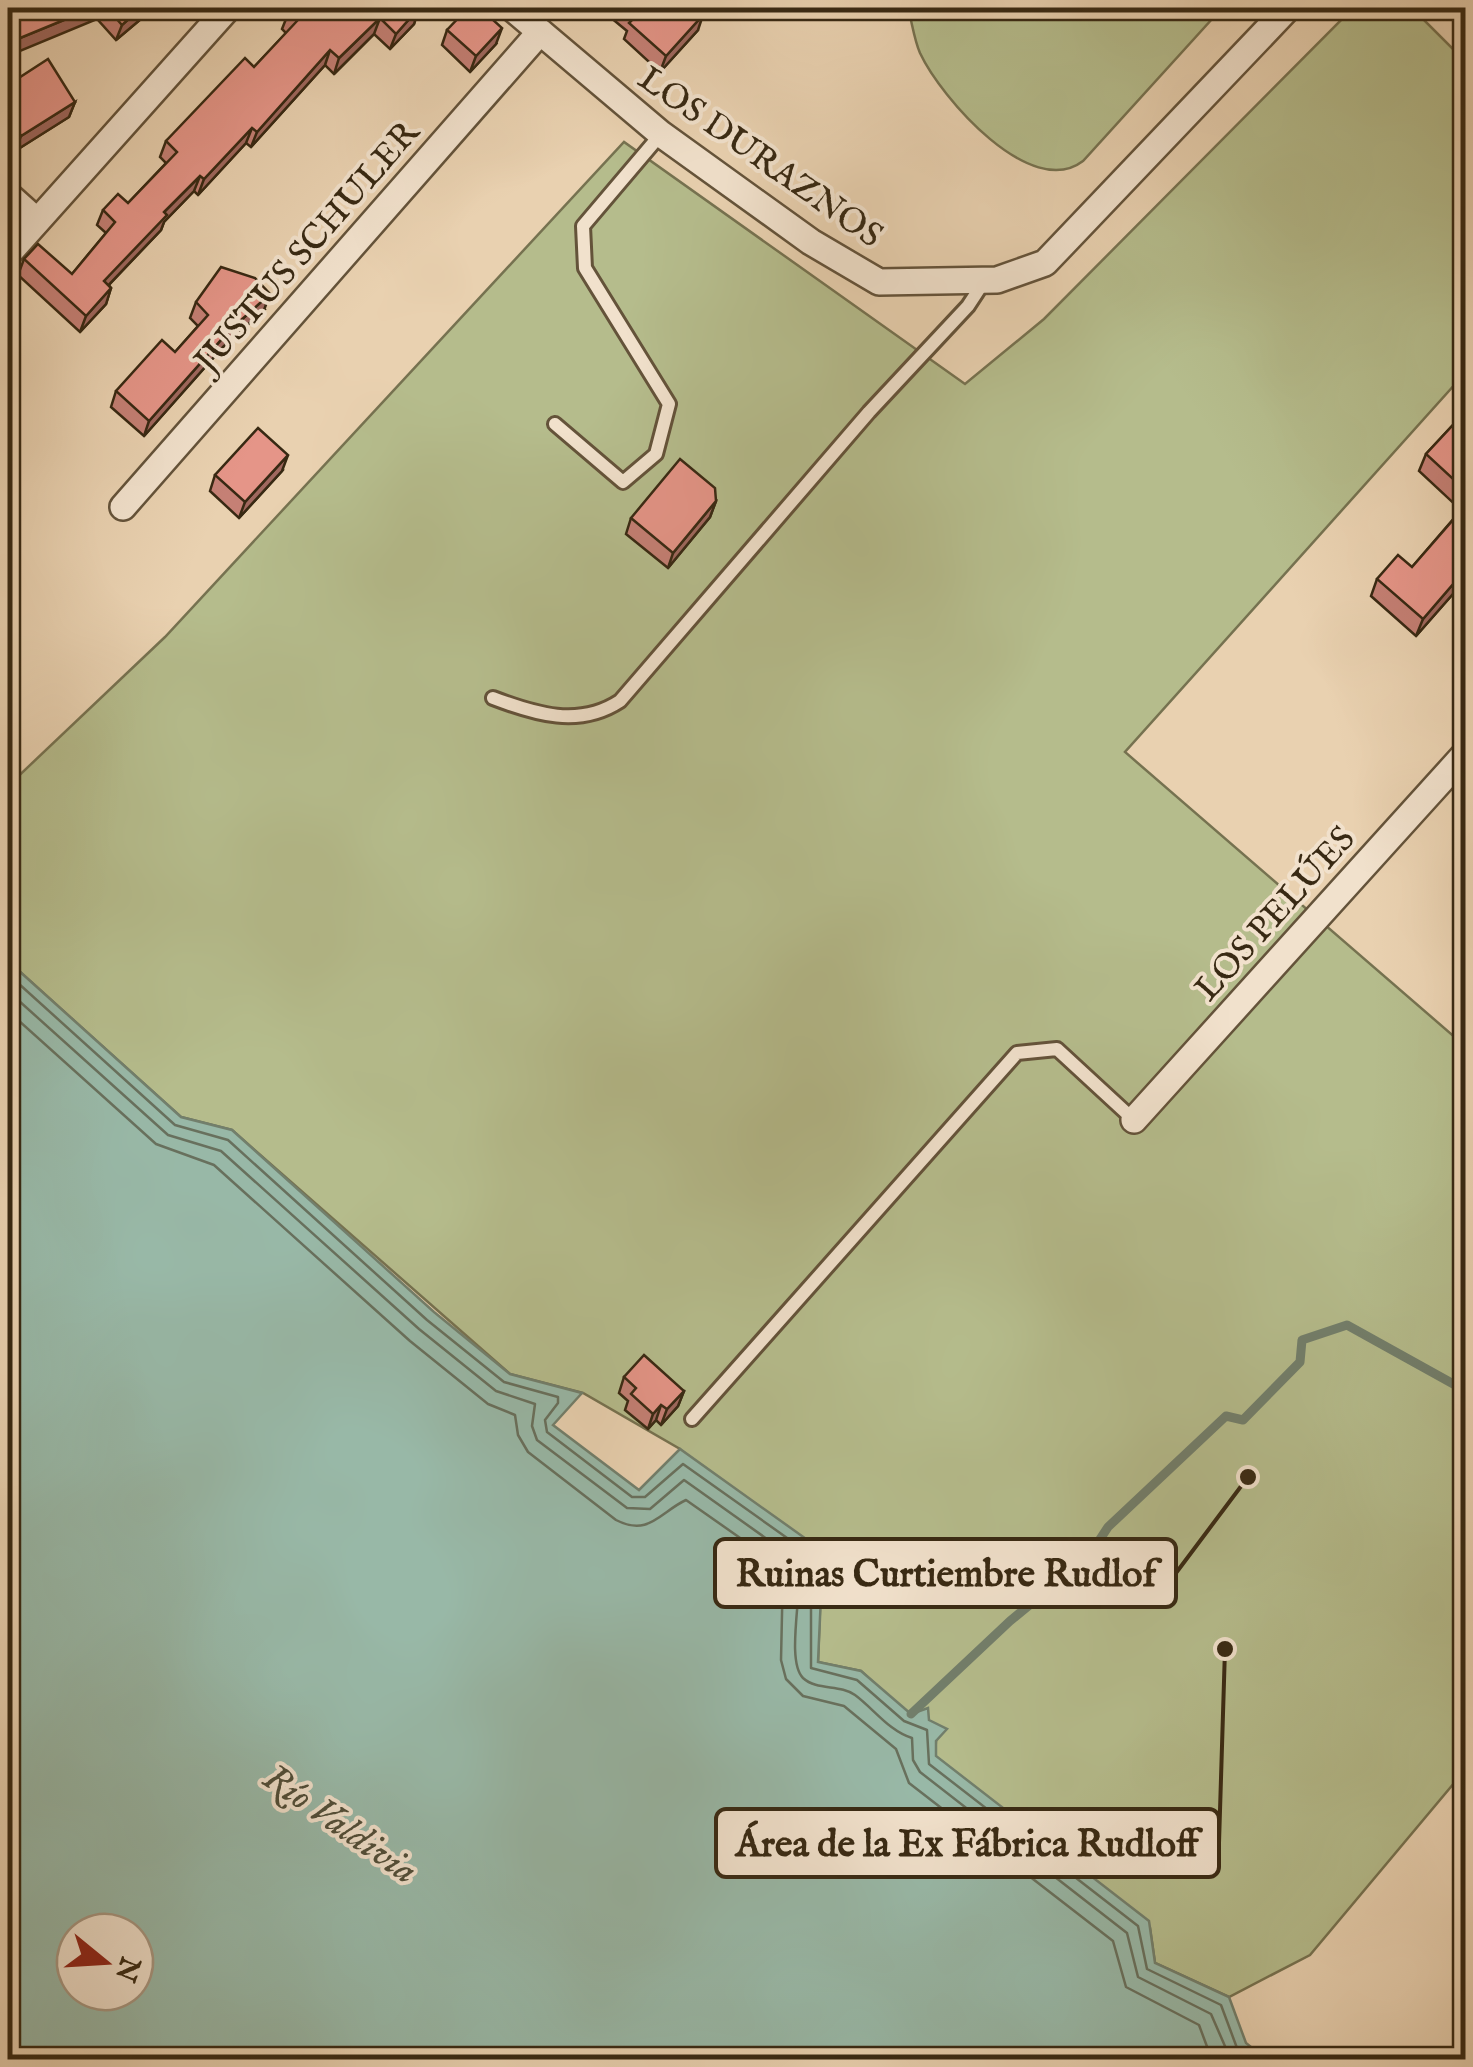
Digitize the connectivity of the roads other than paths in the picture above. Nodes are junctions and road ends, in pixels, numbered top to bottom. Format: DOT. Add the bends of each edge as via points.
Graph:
graph roads {
  1 [pos="228,8"];
  2 [pos="512,8"];
  3 [pos="1288,8"];
  4 [pos="540,32"];
  5 [pos="661,134"];
  6 [pos="8,195"];
  7 [pos="37,220"];
  8 [pos="8,254"];
  9 [pos="985,280"];
  10 [pos="555,424"];
  11 [pos="124,507"];
  12 [pos="493,698"];
  13 [pos="1466,753"];
  14 [pos="1134,1120"];
  15 [pos="692,1419"];
  1 -- 7 [label="street"];
  2 -- 4 [label="street, LOS DURAZNOS"];
  3 -- 9 [label="street" via="1045,263"];
  4 -- 5 [label="street, LOS DURAZNOS"];
  4 -- 11 [label="street, JUSTUS SCHULER"];
  5 -- 9 [label="street, LOS DURAZNOS" via="811,242 879,282"];
  5 -- 10 [label="lane" via="583,226 585,268 669,404 656,454 622,482"];
  6 -- 7 [label="street"];
  7 -- 8 [label="street"];
  9 -- 12 [label="lane" via="620,701 598,713 567,716 535,714"];
  13 -- 14 [label="street, LOS PELÚES"];
  14 -- 15 [label="lane" via="1057,1049 1017,1053"];
}
